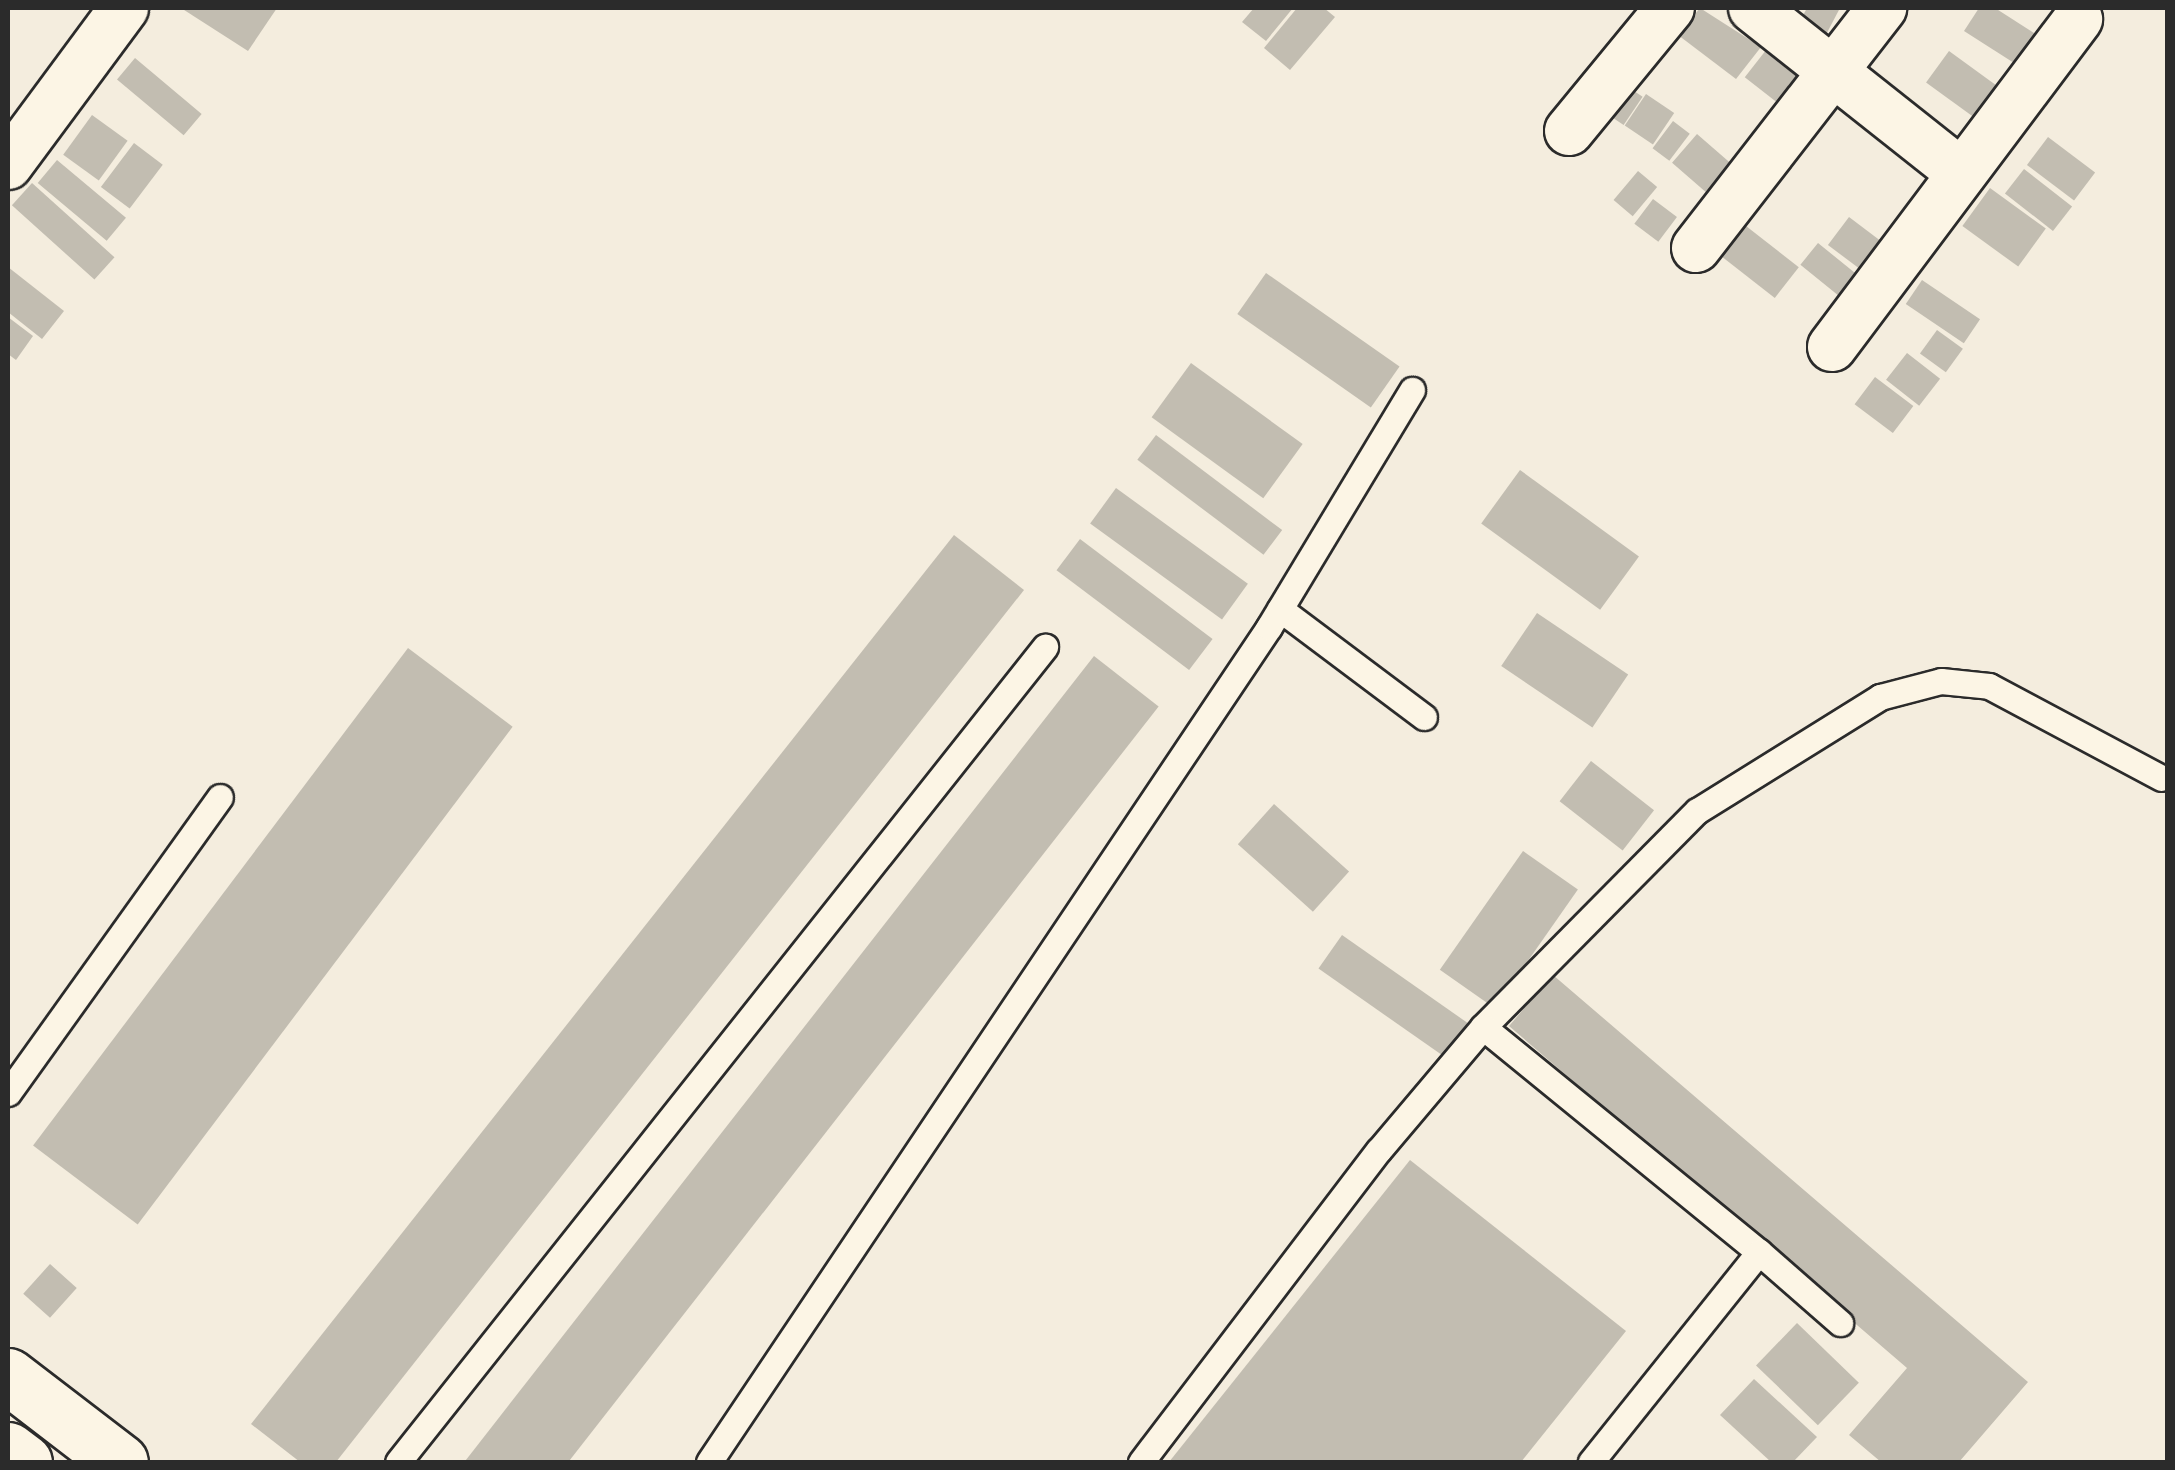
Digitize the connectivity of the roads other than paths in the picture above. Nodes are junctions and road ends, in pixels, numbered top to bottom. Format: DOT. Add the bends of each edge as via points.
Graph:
graph roads {
  1 [pos="124,8"];
  2 [pos="1670,8"];
  3 [pos="1752,8"];
  4 [pos="1882,8"];
  5 [pos="2078,20"];
  6 [pos="1832,73"];
  7 [pos="1569,131"];
  8 [pos="8,165"];
  9 [pos="1959,171"];
  10 [pos="1696,248"];
  11 [pos="1832,346"];
  12 [pos="1412,390"];
  13 [pos="1280,608"];
  14 [pos="1045,647"];
  15 [pos="1424,717"];
  16 [pos="2161,778"];
  17 [pos="220,797"];
  18 [pos="1483,1027"];
  19 [pos="8,1093"];
  20 [pos="1758,1252"];
  21 [pos="1840,1323"];
  22 [pos="8,1376"];
  23 [pos="8,1450"];
  24 [pos="24,1462"];
  25 [pos="120,1462"];
  26 [pos="398,1462"];
  27 [pos="709,1462"];
  28 [pos="1141,1462"];
  29 [pos="1591,1462"];
  1 -- 8 [label="street"];
  2 -- 7 [label="street"];
  3 -- 6 [label="street"];
  4 -- 6 [label="street"];
  5 -- 9 [label="street"];
  6 -- 9 [label="street"];
  6 -- 10 [label="street"];
  9 -- 11 [label="street"];
  12 -- 13 [label="lane"];
  13 -- 15 [label="lane"];
  13 -- 27 [label="lane"];
  14 -- 26 [label="lane"];
  16 -- 18 [label="lane" via="1989,686 1941,681 1880,697 1696,812"];
  17 -- 19 [label="lane"];
  18 -- 20 [label="lane"];
  18 -- 28 [label="lane" via="1379,1150"];
  20 -- 21 [label="lane"];
  20 -- 29 [label="lane"];
  22 -- 25 [label="main road"];
  23 -- 24 [label="main road"];
}
